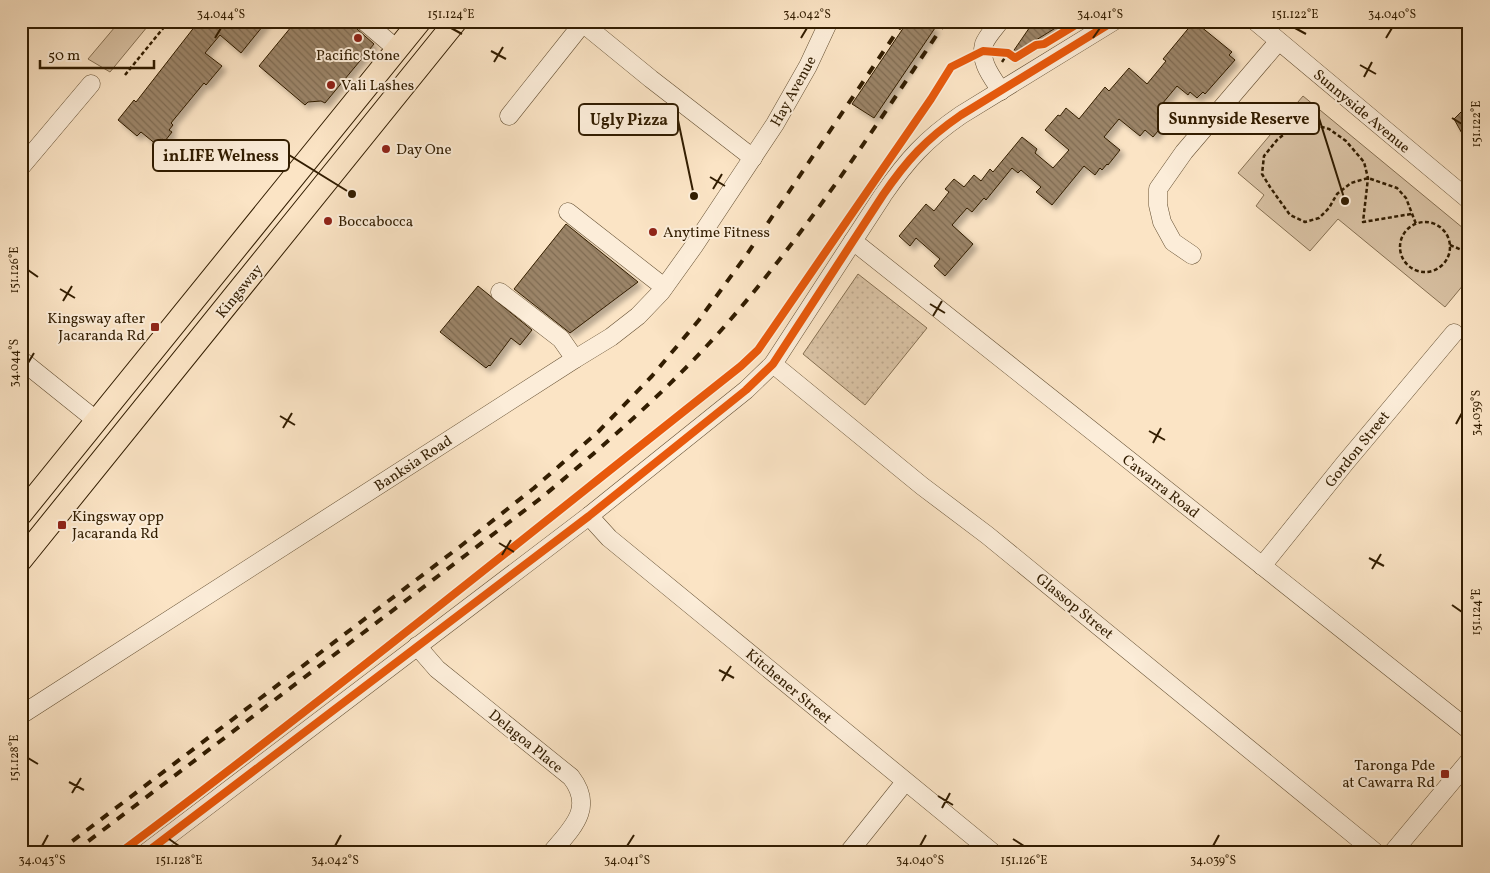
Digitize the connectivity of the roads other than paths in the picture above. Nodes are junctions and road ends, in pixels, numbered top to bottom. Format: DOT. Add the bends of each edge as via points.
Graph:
graph roads {
  1 [pos="364,21"];
  2 [pos="420,21"];
  3 [pos="456,21"];
  4 [pos="829,21"];
  5 [pos="1000,21"];
  6 [pos="1114,21"];
  7 [pos="1255,21"];
  8 [pos="588,24"];
  9 [pos="1278,42"];
  10 [pos="398,50"];
  11 [pos="91,84"];
  12 [pos="1001,91"];
  13 [pos="509,116"];
  14 [pos="753,158"];
  15 [pos="21,167"];
  16 [pos="1469,200"];
  17 [pos="568,212"];
  18 [pos="853,241"];
  19 [pos="1192,255"];
  20 [pos="664,287"];
  21 [pos="500,292"];
  22 [pos="1454,333"];
  23 [pos="574,359"];
  24 [pos="21,360"];
  25 [pos="773,364"];
  26 [pos="97,421"];
  27 [pos="120,438"];
  28 [pos="21,514"];
  29 [pos="589,516"];
  30 [pos="21,560"];
  31 [pos="1262,566"];
  32 [pos="417,646"];
  33 [pos="21,715"];
  34 [pos="1469,730"];
  35 [pos="1469,761"];
  36 [pos="905,782"];
  37 [pos="147,852"];
  38 [pos="552,852"];
  39 [pos="849,852"];
  40 [pos="992,852"];
  41 [pos="1375,852"];
  42 [pos="1393,852"];
  1 -- 10 [label="street"];
  2 -- 10 [label="main road, Kingsway"];
  3 -- 27 [label="main road, Kingsway"];
  4 -- 14 [label="street, Hay Avenue" via="808,66"];
  5 -- 12 [label="street" via="984,43 984,51 985,66"];
  6 -- 12 [label="street"];
  7 -- 9 [label="street, Sunnyside Avenue"];
  8 -- 13 [label="street"];
  8 -- 14 [label="street" via="651,79"];
  9 -- 16 [label="street, Sunnyside Avenue"];
  9 -- 19 [label="street" via="1184,152 1158,189 1162,222 1173,242"];
  10 -- 26 [label="main road, Kingsway"];
  11 -- 15 [label="street"];
  12 -- 18 [label="street" via="939,130 919,147"];
  14 -- 20 [label="street, Banksia Road"];
  17 -- 20 [label="street"];
  18 -- 25 [label="street"];
  18 -- 31 [label="street, Cawarra Road"];
  20 -- 23 [label="street, Banksia Road" via="638,316 611,338"];
  21 -- 23 [label="street" via="561,339"];
  22 -- 31 [label="street, Gordon Street"];
  23 -- 33 [label="street, Banksia Road"];
  24 -- 26 [label="street"];
  25 -- 29 [label="street" via="746,390"];
  25 -- 41 [label="street, Glassop Street"];
  26 -- 27 [label="main road"];
  26 -- 28 [label="main road, Kingsway"];
  27 -- 30 [label="main road, Kingsway"];
  29 -- 32 [label="street"];
  29 -- 36 [label="street, Kitchener Street" via="609,538"];
  31 -- 34 [label="street, Cawarra Road"];
  32 -- 37 [label="street"];
  32 -- 38 [label="street, Delagoa Place" via="437,669 577,785 581,798 579,815"];
  35 -- 42 [label="street"];
  36 -- 39 [label="street"];
  36 -- 40 [label="street, Kitchener Street"];
}
